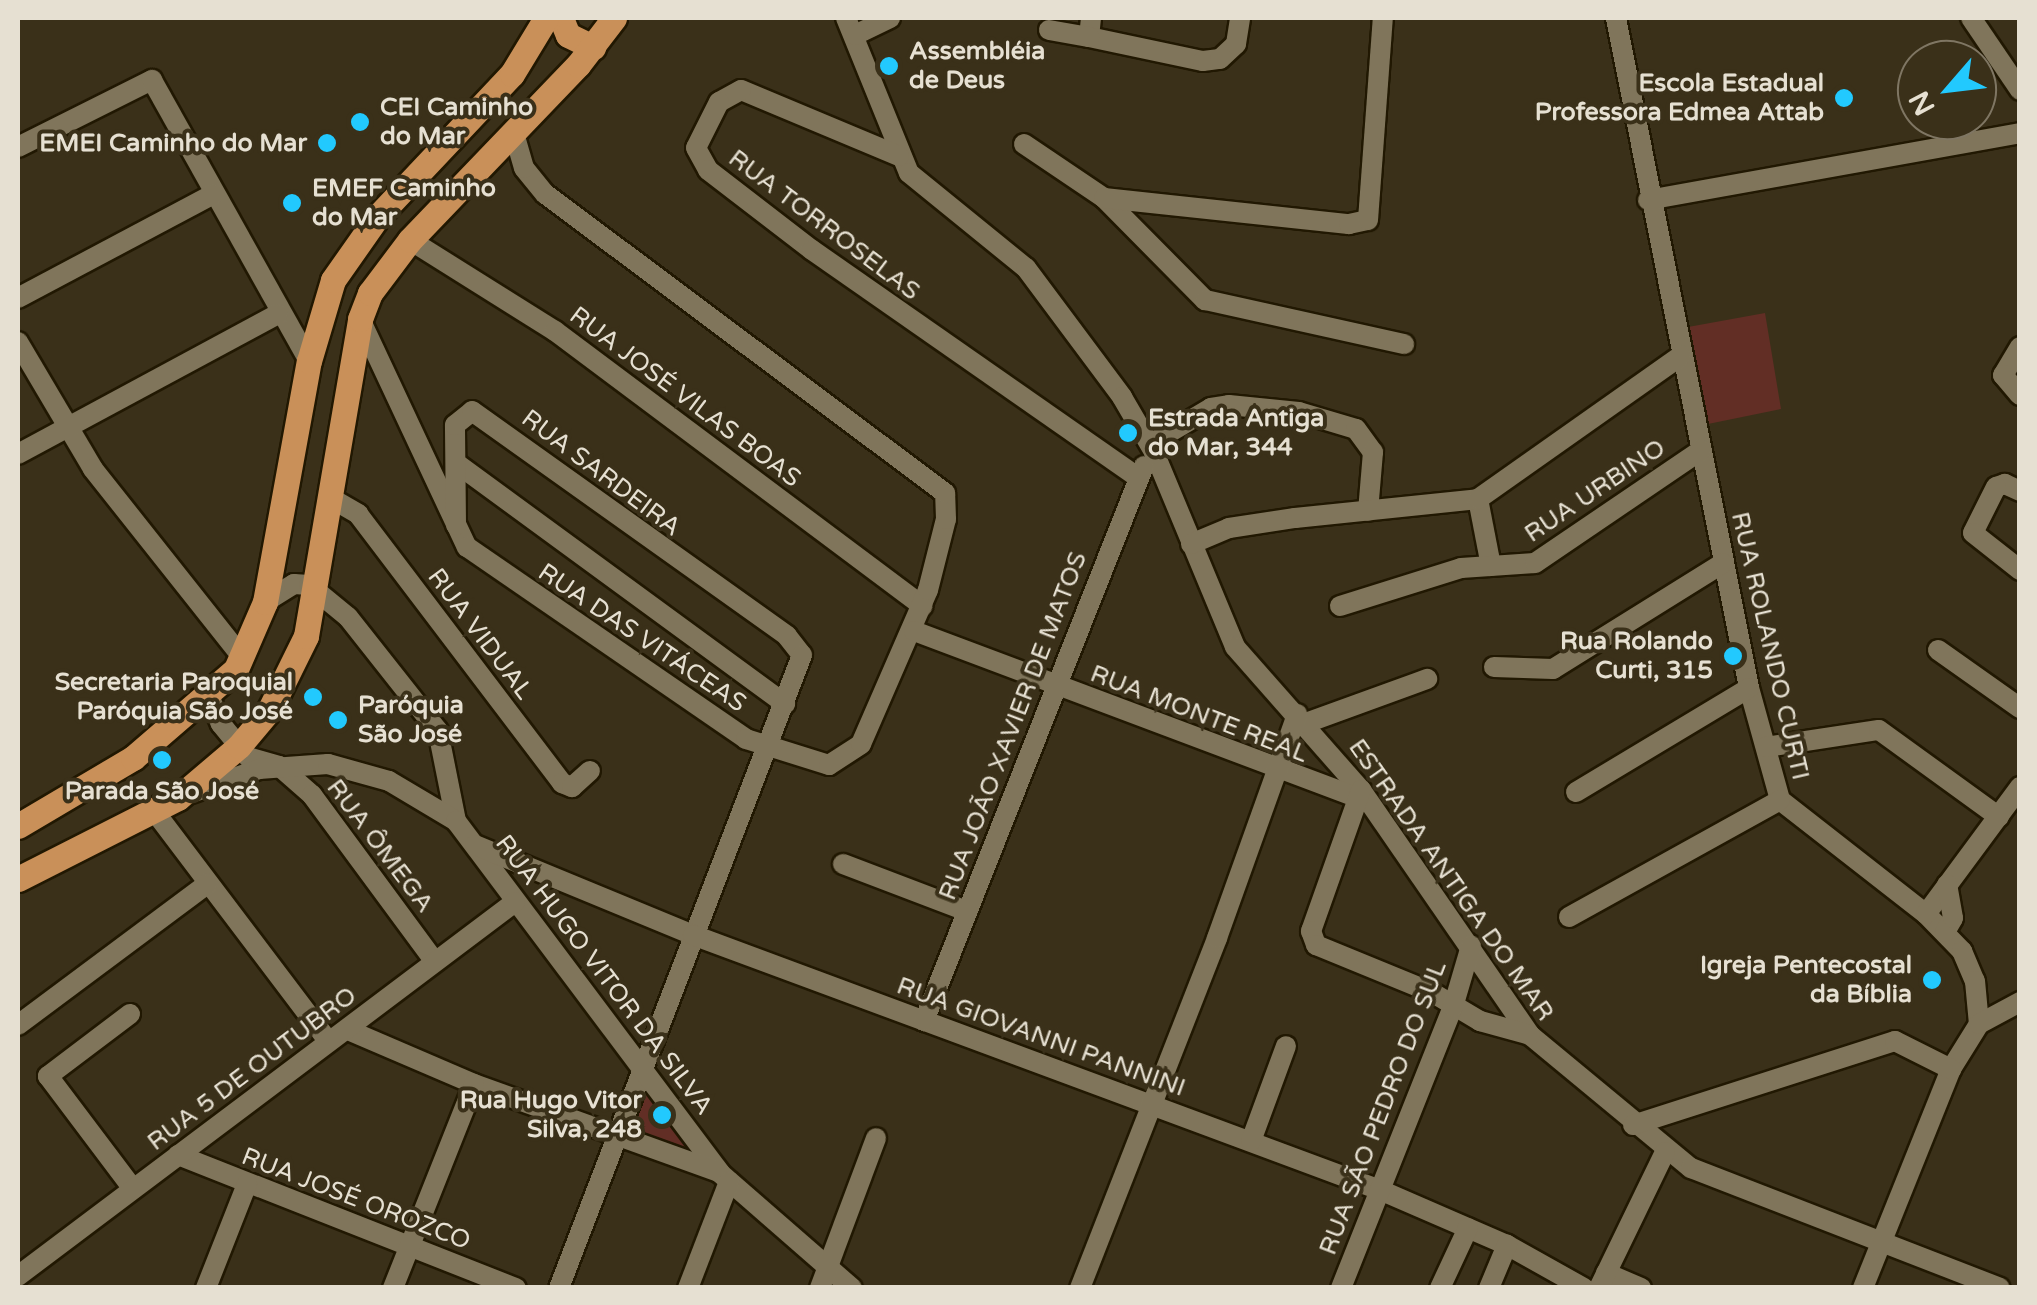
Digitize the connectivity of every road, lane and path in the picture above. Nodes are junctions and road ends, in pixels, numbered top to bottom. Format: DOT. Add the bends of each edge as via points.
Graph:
graph roads {
  1 [pos="546,18"];
  2 [pos="561,18"];
  3 [pos="614,18"];
  4 [pos="890,18"];
  5 [pos="1240,18"];
  6 [pos="1383,18"];
  7 [pos="1616,18"];
  8 [pos="1971,18"];
  9 [pos="851,26"];
  10 [pos="1090,28"];
  11 [pos="1049,30"];
  12 [pos="593,47"];
  13 [pos="2020,90"];
  14 [pos="514,132"];
  15 [pos="2020,133"];
  16 [pos="1024,144"];
  17 [pos="18,147"];
  18 [pos="898,156"];
  19 [pos="214,194"];
  20 [pos="1104,198"];
  21 [pos="1648,200"];
  22 [pos="410,240"];
  23 [pos="18,298"];
  24 [pos="278,314"];
  25 [pos="360,319"];
  26 [pos="317,327"];
  27 [pos="292,335"];
  28 [pos="18,342"];
  29 [pos="1404,344"];
  30 [pos="2020,346"];
  31 [pos="1681,356"];
  32 [pos="309,362"];
  33 [pos="2020,395"];
  34 [pos="66,430"];
  35 [pos="1152,448"];
  36 [pos="1701,450"];
  37 [pos="18,454"];
  38 [pos="456,463"];
  39 [pos="1136,476"];
  40 [pos="2015,488"];
  41 [pos="1486,493"];
  42 [pos="329,498"];
  43 [pos="1368,510"];
  44 [pos="456,532"];
  45 [pos="1191,544"];
  46 [pos="1723,563"];
  47 [pos="1503,567"];
  48 [pos="2020,570"];
  49 [pos="316,587"];
  50 [pos="265,602"];
  51 [pos="922,606"];
  52 [pos="1340,606"];
  53 [pos="914,631"];
  54 [pos="1938,650"];
  55 [pos="243,658"];
  56 [pos="1494,668"];
  57 [pos="1427,679"];
  58 [pos="1056,686"];
  59 [pos="1749,688"];
  60 [pos="209,696"];
  61 [pos="785,704"];
  62 [pos="2020,708"];
  63 [pos="1301,718"];
  64 [pos="767,745"];
  65 [pos="238,746"];
  66 [pos="1766,747"];
  67 [pos="279,766"];
  68 [pos="590,771"];
  69 [pos="1280,771"];
  70 [pos="2020,788"];
  71 [pos="1576,792"];
  72 [pos="1358,794"];
  73 [pos="178,798"];
  74 [pos="1780,800"];
  75 [pos="155,812"];
  76 [pos="1999,817"];
  77 [pos="456,821"];
  78 [pos="18,826"];
  79 [pos="475,845"];
  80 [pos="843,864"];
  81 [pos="18,879"];
  82 [pos="208,884"];
  83 [pos="1947,886"];
  84 [pos="514,902"];
  85 [pos="967,911"];
  86 [pos="1926,914"];
  87 [pos="1569,917"];
  88 [pos="1945,932"];
  89 [pos="693,935"];
  90 [pos="1471,946"];
  91 [pos="435,962"];
  92 [pos="2020,1002"];
  93 [pos="1453,1007"];
  94 [pos="130,1014"];
  95 [pos="924,1021"];
  96 [pos="1979,1024"];
  97 [pos="18,1026"];
  98 [pos="348,1030"];
  99 [pos="1530,1036"];
  100 [pos="329,1042"];
  101 [pos="1286,1046"];
  102 [pos="1951,1069"];
  103 [pos="643,1070"];
  104 [pos="474,1084"];
  105 [pos="1152,1104"];
  106 [pos="1633,1126"];
  107 [pos="618,1134"];
  108 [pos="876,1138"];
  109 [pos="1251,1141"];
  110 [pos="1665,1152"];
  111 [pos="178,1155"];
  112 [pos="724,1177"];
  113 [pos="248,1184"];
  114 [pos="133,1189"];
  115 [pos="1380,1190"];
  116 [pos="1468,1228"];
  117 [pos="1882,1244"];
  118 [pos="1507,1245"];
  119 [pos="408,1248"];
  120 [pos="18,1276"];
  121 [pos="823,1278"];
  122 [pos="1603,1280"];
  123 [pos="206,1288"];
  124 [pos="393,1288"];
  125 [pos="516,1288"];
  126 [pos="559,1288"];
  127 [pos="688,1288"];
  128 [pos="852,1288"];
  129 [pos="1080,1288"];
  130 [pos="1341,1288"];
  131 [pos="1440,1288"];
  132 [pos="1489,1288"];
  133 [pos="1584,1288"];
  134 [pos="1640,1288"];
  135 [pos="1863,1288"];
  136 [pos="2000,1288"];
  1 -- 26 [label="main road" via="490,99 352,247"];
  2 -- 12 [label="main road" via="568,35"];
  3 -- 12 [label="main road"];
  4 -- 9 [label="street"];
  5 -- 10 [label="street" via="1236,44 1220,59"];
  6 -- 20 [label="street" via="1368,220 1349,224"];
  7 -- 21 [label="street, RUA ROLANDO CURTI"];
  8 -- 13 [label="street"];
  9 -- 18 [label="street, ESTRADA ANTIGA DO MAR"];
  10 -- 11 [label="street"];
  12 -- 14 [label="main road"];
  14 -- 22 [label="main road"];
  14 -- 51 [label="street, RUA DAS VITÁCEAS" via="524,168 545,194 941,489 946,519"];
  15 -- 21 [label="street"];
  16 -- 20 [label="street"];
  17 -- 19 [label="street" via="152,80"];
  18 -- 35 [label="street, ESTRADA ANTIGA DO MAR" via="927,192 1026,268"];
  18 -- 39 [label="street, RUA TORROSELAS" via="741,90 719,102 696,148 708,170 812,250"];
  19 -- 23 [label="street"];
  19 -- 24 [label="street"];
  20 -- 29 [label="street" via="1205,300"];
  21 -- 31 [label="street, RUA ROLANDO CURTI"];
  22 -- 25 [label="main road" via="380,275"];
  22 -- 51 [label="street, RUA JOSÉ VILAS BOAS" via="555,331"];
  24 -- 27 [label="street"];
  24 -- 34 [label="street"];
  25 -- 42 [label="main road"];
  25 -- 44 [label="street, RUA DAS VITÁCEAS"];
  26 -- 27 [label="street"];
  26 -- 32 [label="main road"];
  27 -- 32 [label="street"];
  28 -- 34 [label="street"];
  30 -- 33 [label="street" via="2003,376"];
  31 -- 36 [label="street, RUA ROLANDO CURTI"];
  31 -- 41 [label="street"];
  32 -- 50 [label="main road"];
  34 -- 37 [label="street"];
  34 -- 55 [label="street"];
  35 -- 39 [label="street, RUA JOÃO XAVIER DE MATOS"];
  35 -- 43 [label="street" via="1211,408 1299,412 1356,429 1373,452"];
  35 -- 45 [label="street, ESTRADA ANTIGA DO MAR"];
  36 -- 46 [label="street, RUA ROLANDO CURTI"];
  36 -- 47 [label="street, RUA URBINO"];
  38 -- 44 [label="street, RUA SARDEIRA"];
  38 -- 61 [label="street"];
  38 -- 61 [label="street, RUA SARDEIRA" via="456,420 466,412 478,414 787,636 802,655"];
  39 -- 58 [label="street, RUA JOÃO XAVIER DE MATOS"];
  40 -- 48 [label="street" via="1996,487 1972,533"];
  41 -- 43 [label="street"];
  41 -- 47 [label="street"];
  42 -- 49 [label="main road"];
  42 -- 68 [label="street, RUA VIDUAL" via="358,514 562,783 572,786"];
  43 -- 45 [label="street" via="1229,528"];
  44 -- 64 [label="street, RUA DAS VITÁCEAS" via="467,547 681,698"];
  45 -- 63 [label="street, ESTRADA ANTIGA DO MAR" via="1234,647"];
  46 -- 56 [label="street" via="1544,672"];
  46 -- 59 [label="street, RUA ROLANDO CURTI"];
  47 -- 52 [label="street, RUA URBINO" via="1461,568"];
  49 -- 50 [label="street" via="294,584"];
  49 -- 65 [label="main road" via="306,636 283,688"];
  49 -- 77 [label="street" via="348,617 438,731"];
  50 -- 55 [label="main road"];
  51 -- 53 [label="street, RUA DAS VITÁCEAS"];
  53 -- 58 [label="street, RUA MONTE REAL"];
  53 -- 64 [label="street, RUA DAS VITÁCEAS" via="866,737 844,760 817,763"];
  54 -- 62 [label="street"];
  55 -- 60 [label="main road"];
  57 -- 63 [label="street"];
  58 -- 69 [label="street, RUA MONTE REAL"];
  58 -- 85 [label="street, RUA JOÃO XAVIER DE MATOS"];
  59 -- 66 [label="street, RUA ROLANDO CURTI"];
  59 -- 71 [label="street"];
  60 -- 65 [label="street"];
  60 -- 78 [label="main road" via="133,758"];
  61 -- 64 [label="street"];
  63 -- 69 [label="street"];
  63 -- 72 [label="street, ESTRADA ANTIGA DO MAR"];
  64 -- 89 [label="street"];
  65 -- 67 [label="street, RUA HUGO VITOR DA SILVA" via="253,760"];
  65 -- 73 [label="main road"];
  66 -- 74 [label="street, RUA ROLANDO CURTI"];
  66 -- 76 [label="street" via="1879,730"];
  67 -- 73 [label="street, RUA HUGO VITOR DA SILVA"];
  67 -- 77 [label="street, RUA HUGO VITOR DA SILVA" via="362,769"];
  67 -- 91 [label="street, RUA ÔMEGA" via="312,795"];
  69 -- 72 [label="street, RUA MONTE REAL"];
  69 -- 105 [label="street"];
  70 -- 76 [label="street"];
  72 -- 90 [label="street, ESTRADA ANTIGA DO MAR"];
  72 -- 93 [label="street" via="1311,931 1330,954"];
  73 -- 75 [label="main road"];
  74 -- 86 [label="street, RUA ROLANDO CURTI"];
  74 -- 87 [label="street"];
  75 -- 81 [label="main road"];
  75 -- 82 [label="street"];
  76 -- 83 [label="street"];
  77 -- 79 [label="street, RUA HUGO VITOR DA SILVA"];
  79 -- 84 [label="street, RUA HUGO VITOR DA SILVA"];
  79 -- 89 [label="street, RUA GIOVANNI PANNINI"];
  80 -- 85 [label="street"];
  82 -- 97 [label="street"];
  82 -- 100 [label="street"];
  83 -- 86 [label="street"];
  83 -- 88 [label="street" via="1953,918"];
  84 -- 91 [label="street, RUA 5 DE OUTUBRO"];
  84 -- 103 [label="street, RUA HUGO VITOR DA SILVA"];
  85 -- 95 [label="street, RUA JOÃO XAVIER DE MATOS"];
  86 -- 88 [label="street, RUA ROLANDO CURTI"];
  88 -- 96 [label="street, RUA ROLANDO CURTI" via="1975,981"];
  89 -- 95 [label="street, RUA GIOVANNI PANNINI"];
  89 -- 103 [label="street"];
  90 -- 93 [label="street, RUA SÃO PEDRO DO SUL"];
  90 -- 99 [label="street, ESTRADA ANTIGA DO MAR"];
  91 -- 98 [label="street, RUA 5 DE OUTUBRO"];
  92 -- 96 [label="street"];
  93 -- 99 [label="street"];
  93 -- 115 [label="street, RUA SÃO PEDRO DO SUL"];
  94 -- 114 [label="street" via="48,1076"];
  95 -- 105 [label="street, RUA GIOVANNI PANNINI"];
  96 -- 102 [label="street"];
  98 -- 100 [label="street, RUA 5 DE OUTUBRO"];
  98 -- 104 [label="street"];
  99 -- 106 [label="street, ESTRADA ANTIGA DO MAR"];
  100 -- 111 [label="street, RUA 5 DE OUTUBRO"];
  101 -- 109 [label="street"];
  102 -- 106 [label="street" via="1895,1041"];
  102 -- 117 [label="street"];
  103 -- 107 [label="street"];
  103 -- 112 [label="street, RUA HUGO VITOR DA SILVA"];
  104 -- 107 [label="street"];
  104 -- 119 [label="street"];
  105 -- 109 [label="street, RUA GIOVANNI PANNINI"];
  105 -- 129 [label="street"];
  106 -- 110 [label="street, ESTRADA ANTIGA DO MAR"];
  107 -- 112 [label="street"];
  107 -- 126 [label="street"];
  108 -- 121 [label="street"];
  109 -- 115 [label="street, RUA GIOVANNI PANNINI"];
  110 -- 117 [label="street, ESTRADA ANTIGA DO MAR" via="1712,1178"];
  110 -- 122 [label="street"];
  111 -- 113 [label="street, RUA JOSÉ OROZCO"];
  111 -- 114 [label="street, RUA 5 DE OUTUBRO"];
  112 -- 121 [label="street, RUA HUGO VITOR DA SILVA"];
  112 -- 127 [label="street"];
  113 -- 119 [label="street, RUA JOSÉ OROZCO"];
  113 -- 123 [label="street"];
  114 -- 120 [label="street, RUA 5 DE OUTUBRO"];
  115 -- 116 [label="street, RUA GIOVANNI PANNINI"];
  115 -- 130 [label="street, RUA SÃO PEDRO DO SUL"];
  116 -- 118 [label="street, RUA GIOVANNI PANNINI"];
  116 -- 131 [label="street"];
  117 -- 135 [label="street"];
  117 -- 136 [label="street, ESTRADA ANTIGA DO MAR"];
  118 -- 132 [label="street"];
  118 -- 133 [label="street, RUA GIOVANNI PANNINI"];
  119 -- 124 [label="street"];
  119 -- 125 [label="street, RUA JOSÉ OROZCO"];
  121 -- 128 [label="street, RUA HUGO VITOR DA SILVA"];
  122 -- 134 [label="street"];
}
